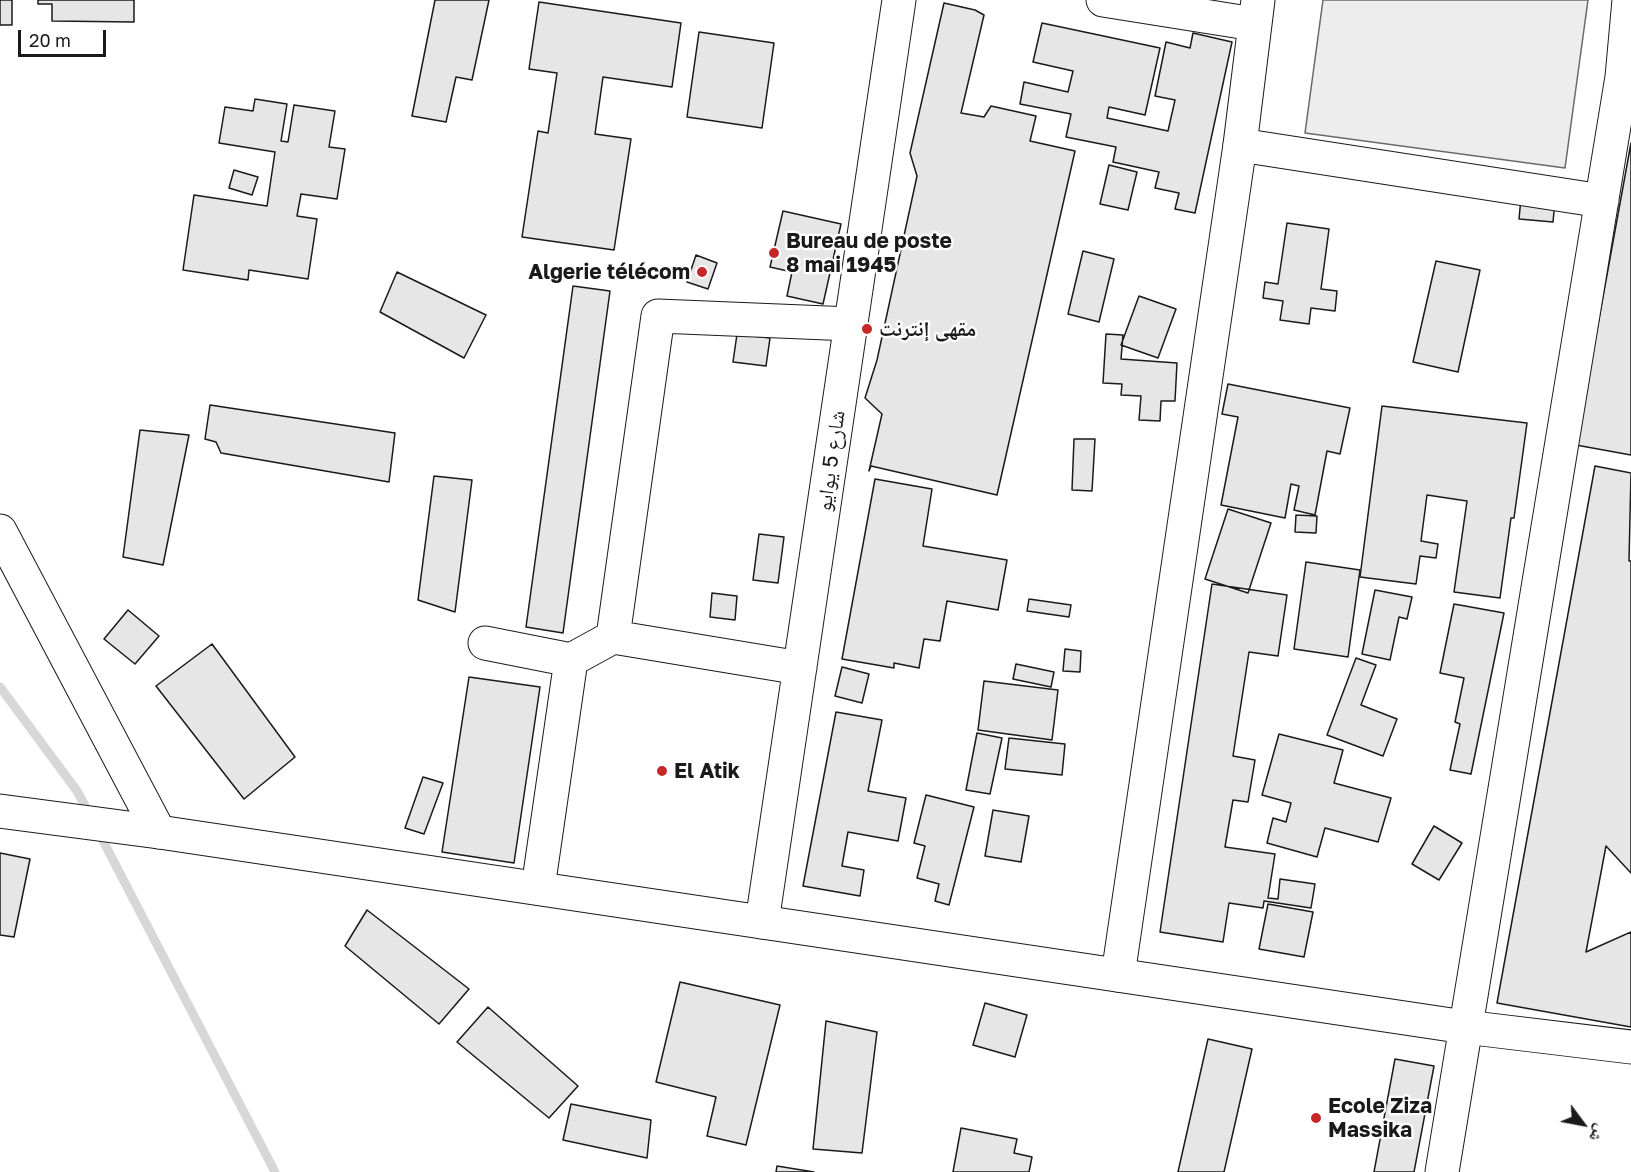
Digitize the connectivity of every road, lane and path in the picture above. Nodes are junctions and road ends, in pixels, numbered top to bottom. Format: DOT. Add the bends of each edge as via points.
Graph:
graph roads {
  1 [pos="899,0"];
  2 [pos="1103,0"];
  3 [pos="1629,0"];
  4 [pos="1256,12"];
  5 [pos="1626,77"];
  6 [pos="1240,145"];
  7 [pos="1602,201"];
  8 [pos="851,324"];
  9 [pos="0,531"];
  10 [pos="613,637"];
  11 [pos="485,643"];
  12 [pos="571,660"];
  13 [pos="800,668"];
  14 [pos="0,811"];
  15 [pos="159,832"];
  16 [pos="538,888"];
  17 [pos="762,922"];
  18 [pos="1118,975"];
  19 [pos="1466,1027"];
  20 [pos="1631,1047"];
  21 [pos="1442,1172"];
  1 -- 8 [label="street, شارع 5 يوايو"];
  2 -- 4 [label="street"];
  3 -- 5 [label="street"];
  4 -- 6 [label="street"];
  5 -- 7 [label="street"];
  6 -- 7 [label="street"];
  6 -- 18 [label="street"];
  7 -- 19 [label="street"];
  8 -- 10 [label="street" via="658,316"];
  8 -- 13 [label="street, شارع 5 يوايو"];
  9 -- 15 [label="street"];
  10 -- 12 [label="street"];
  10 -- 13 [label="street"];
  11 -- 12 [label="street"];
  12 -- 16 [label="street"];
  13 -- 17 [label="street, شارع 5 يوايو"];
  14 -- 15 [label="street"];
  15 -- 16 [label="street"];
  16 -- 17 [label="street"];
  17 -- 18 [label="street"];
  18 -- 19 [label="street"];
  19 -- 20 [label="street"];
  19 -- 21 [label="street"];
}
